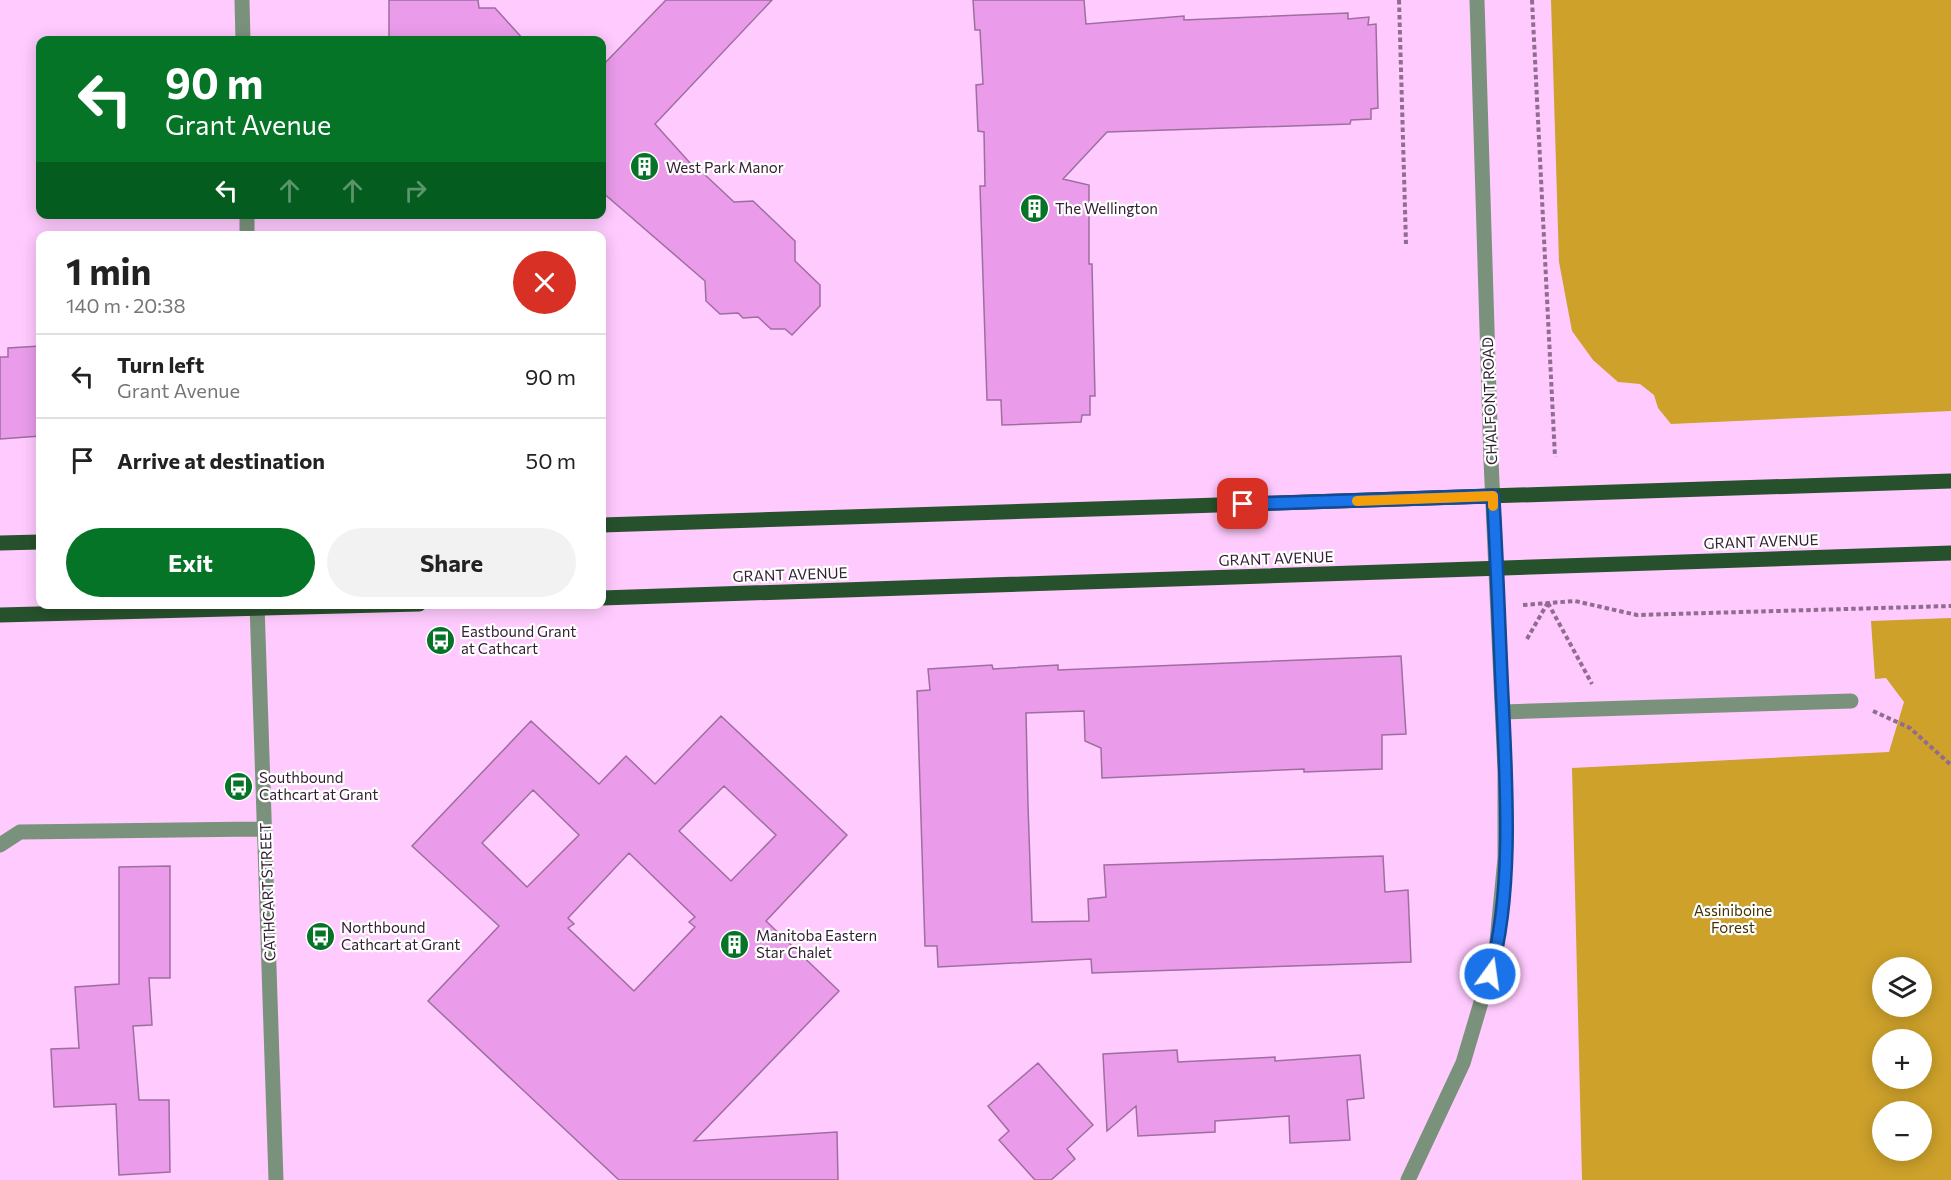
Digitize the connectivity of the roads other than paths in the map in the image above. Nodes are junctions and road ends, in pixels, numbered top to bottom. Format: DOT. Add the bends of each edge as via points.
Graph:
graph roads {
  1 [pos="242,0"];
  2 [pos="1477,0"];
  3 [pos="243,36"];
  4 [pos="1951,481"];
  5 [pos="1493,496"];
  6 [pos="606,525"];
  7 [pos="36,542"];
  8 [pos="0,543"];
  9 [pos="1951,553"];
  10 [pos="1497,568"];
  11 [pos="606,598"];
  12 [pos="193,609"];
  13 [pos="257,609"];
  14 [pos="0,615"];
  15 [pos="1851,700"];
  16 [pos="1503,712"];
  17 [pos="265,829"];
  18 [pos="0,845"];
  19 [pos="276,1180"];
  20 [pos="1408,1180"];
  1 -- 3 [label="street"];
  2 -- 5 [label="street, CHALFONT ROAD"];
  4 -- 5 [label="main road"];
  5 -- 6 [label="main road"];
  5 -- 10 [label="street, CHALFONT ROAD"];
  7 -- 8 [label="main road"];
  9 -- 10 [label="main road, GRANT AVENUE"];
  10 -- 11 [label="main road, GRANT AVENUE"];
  10 -- 16 [label="street, CHALFONT ROAD"];
  12 -- 14 [label="main road"];
  13 -- 17 [label="street, CATHCART STREET"];
  15 -- 16 [label="street"];
  16 -- 20 [label="street, CHALFONT ROAD" via="1505,858 1496,952 1463,1063"];
  17 -- 18 [label="street" via="20,832"];
  17 -- 19 [label="street, CATHCART STREET"];
}
